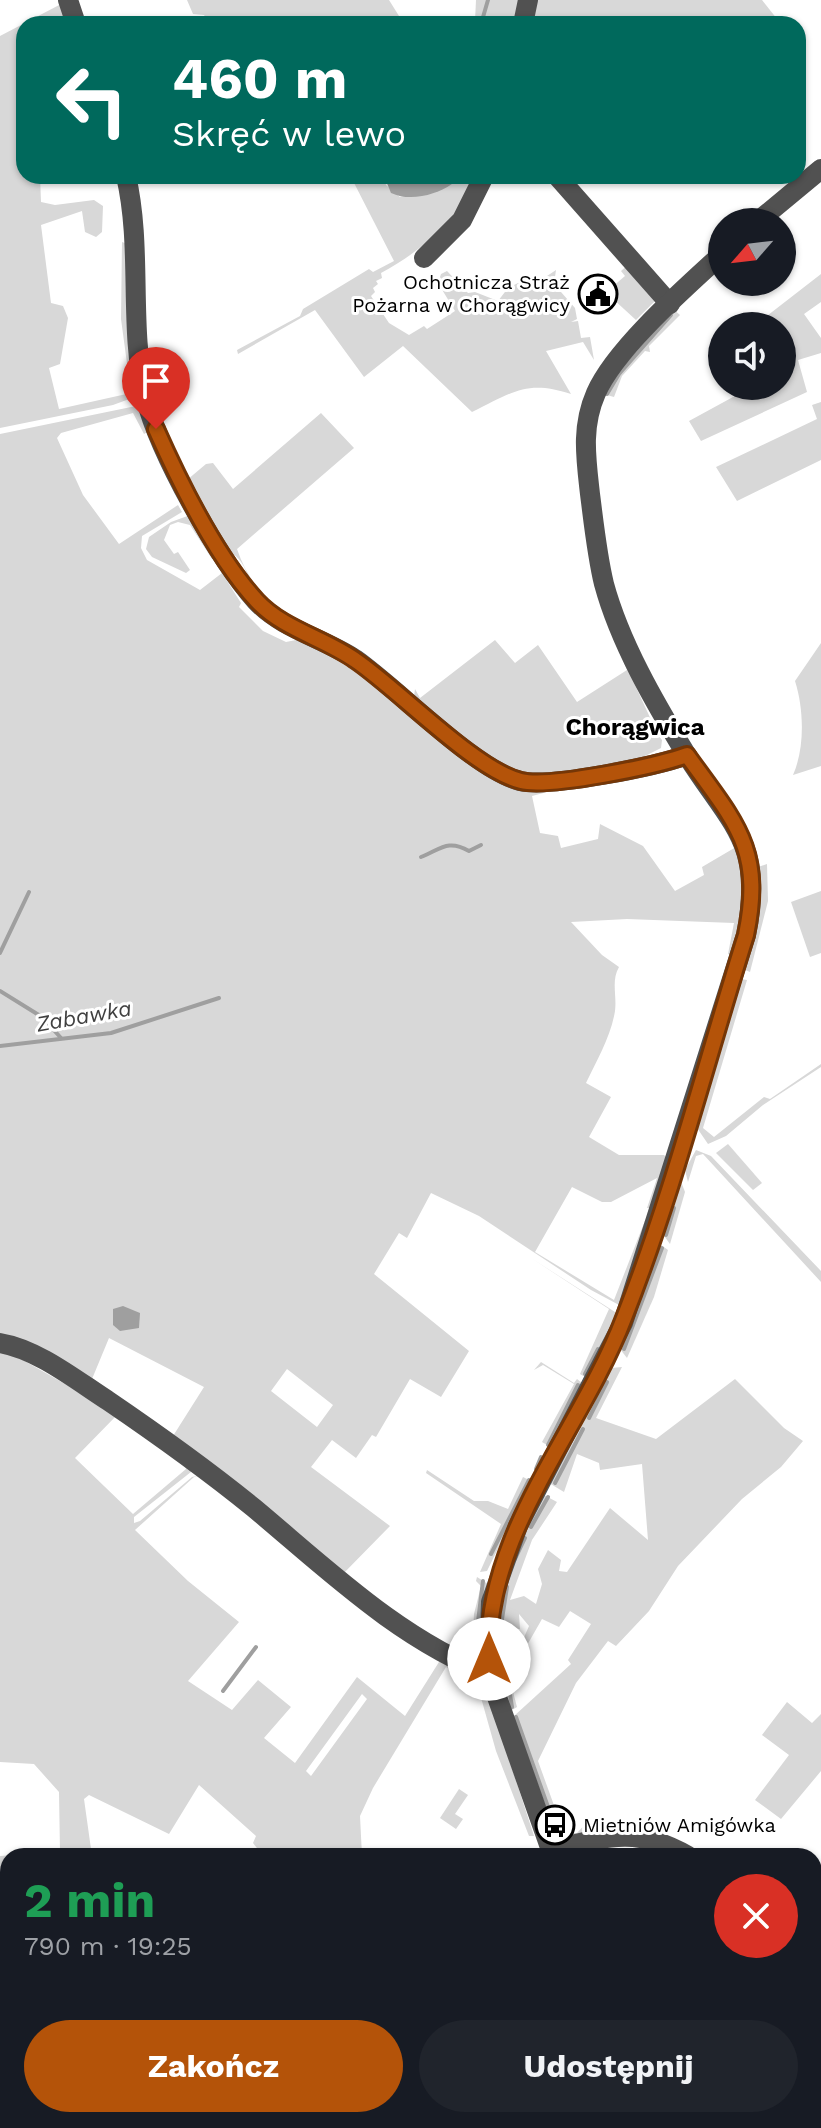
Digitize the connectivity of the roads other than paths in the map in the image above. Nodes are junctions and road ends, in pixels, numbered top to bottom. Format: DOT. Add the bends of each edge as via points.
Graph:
graph roads {
  1 [pos="127,184"];
  2 [pos="480,184"];
  3 [pos="564,184"];
  4 [pos="803,184"];
  5 [pos="774,208"];
  6 [pos="424,258"];
  7 [pos="708,267"];
  8 [pos="670,304"];
  9 [pos="687,755"];
  10 [pos="0,1343"];
  11 [pos="492,1675"];
  12 [pos="550,1848"];
  13 [pos="570,1848"];
  14 [pos="672,1848"];
  1 -- 9 [label="street" via="146,400 184,487 258,603 354,659 480,759 514,779 555,782"];
  2 -- 6 [label="street" via="462,220"];
  3 -- 8 [label="street"];
  4 -- 5 [label="street"];
  7 -- 8 [label="street"];
  8 -- 9 [label="street" via="605,377 592,404 584,442 596,550 610,604"];
  9 -- 11 [label="street" via="741,832 751,865 751,908 626,1315 501,1568 489,1617"];
  10 -- 11 [label="street" via="20,1348 156,1433 360,1597 441,1651"];
  11 -- 12 [label="street"];
  13 -- 14 [label="street" via="637,1835"];
}
